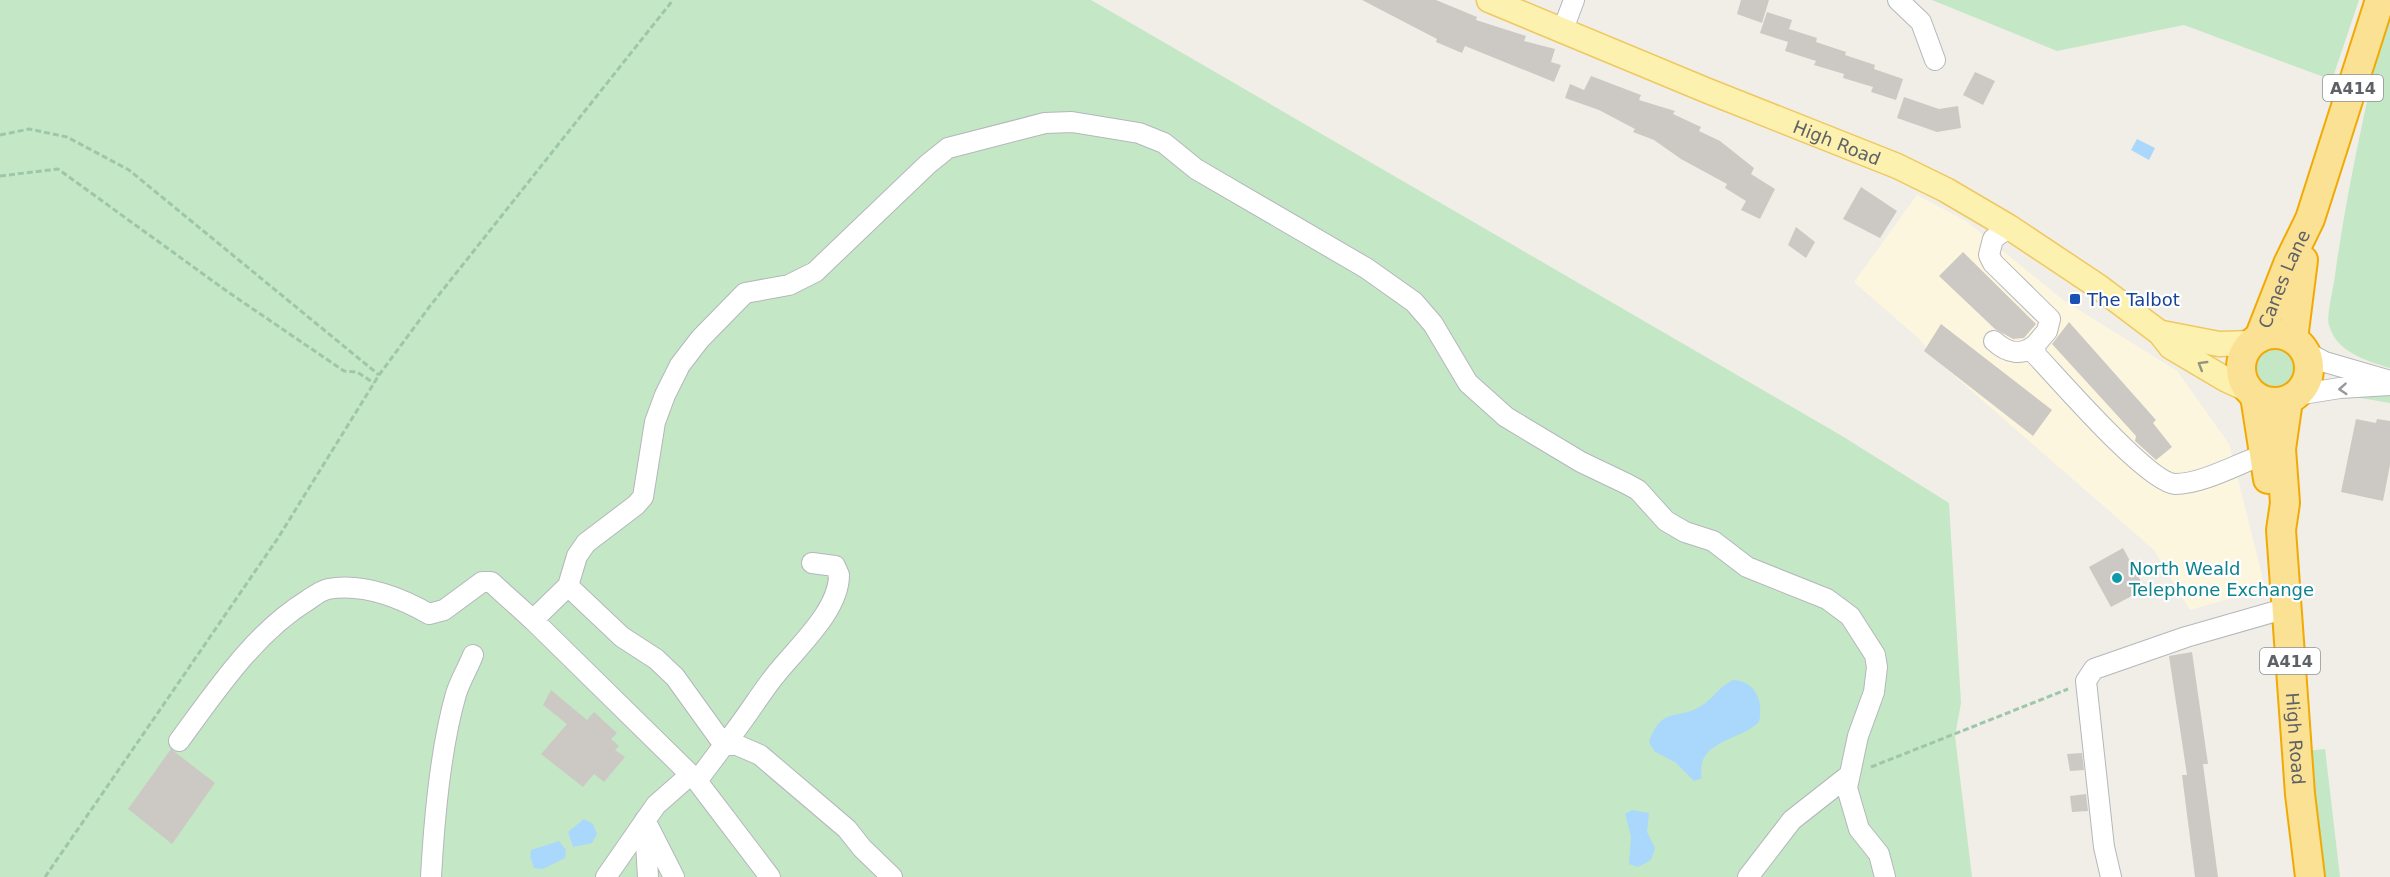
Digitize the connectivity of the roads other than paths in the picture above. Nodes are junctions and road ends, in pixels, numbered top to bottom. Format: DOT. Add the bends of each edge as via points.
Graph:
graph roads {
  1 [pos="1489,0"];
  2 [pos="1574,0"];
  3 [pos="1898,0"];
  4 [pos="2380,0"];
  5 [pos="1562,32"];
  6 [pos="1935,60"];
  7 [pos="2310,219"];
  8 [pos="2009,227"];
  9 [pos="2160,333"];
  10 [pos="1994,341"];
  11 [pos="2255,341"];
  12 [pos="2036,344"];
  13 [pos="2298,345"];
  14 [pos="2390,383"];
  15 [pos="2252,393"];
  16 [pos="2292,397"];
  17 [pos="2273,451"];
  18 [pos="812,563"];
  19 [pos="568,586"];
  20 [pos="2287,608"];
  21 [pos="533,620"];
  22 [pos="473,656"];
  23 [pos="179,741"];
  24 [pos="724,745"];
  25 [pos="1848,776"];
  26 [pos="693,778"];
  27 [pos="645,820"];
  28 [pos="431,877"];
  29 [pos="606,877"];
  30 [pos="648,877"];
  31 [pos="674,877"];
  32 [pos="770,877"];
  33 [pos="892,877"];
  34 [pos="1748,877"];
  35 [pos="1885,877"];
  36 [pos="2111,877"];
  37 [pos="2310,877"];
  1 -- 5 [label="main road, High Road"];
  2 -- 5 [label="street"];
  3 -- 6 [label="street" via="1921,22"];
  4 -- 7 [label="highway, Canes Lane / A414"];
  5 -- 8 [label="main road, High Road" via="1897,166 1946,189"];
  7 -- 11 [label="highway, Canes Lane / A414"];
  7 -- 13 [label="highway, Canes Lane / A414" via="2293,323"];
  8 -- 9 [label="main road, High Road"];
  8 -- 12 [label="street" via="1990,243 1989,255 2050,319 2050,326"];
  9 -- 11 [label="main road, High Road" via="2210,343"];
  15 -- 9 [label="main road, High Road, one-way" via="2171,346"];
  10 -- 12 [label="street" via="2016,352 2030,350"];
  11 -- 13 [label="highway" via="2282,335"];
  11 -- 15 [label="highway, A414" via="2242,361 2241,371"];
  12 -- 17 [label="street" via="2035,354 2137,460 2164,482 2195,481"];
  13 -- 14 [label="street" via="2325,362"];
  13 -- 16 [label="highway, A414" via="2308,360 2307,379"];
  14 -- 16 [label="street, one-way"];
  15 -- 16 [label="highway" via="2271,402"];
  15 -- 17 [label="highway, High Road / A414"];
  16 -- 17 [label="highway, High Road / A414"];
  17 -- 20 [label="highway, High Road / A414" via="2285,503 2281,530"];
  18 -- 24 [label="street" via="835,566 839,575 835,597"];
  19 -- 21 [label="street"];
  19 -- 24 [label="street" via="622,637 664,666"];
  19 -- 25 [label="street" via="577,556 586,543 643,497 655,423 665,395 680,366 736,301 757,289 789,285 815,272 948,148 1045,123 1072,122 1139,133 1164,143 1196,169 1366,268 1424,313 1468,383 1506,417 1581,462 1638,490 1666,521 1684,532 1713,541 1747,567 1840,607 1858,627 1875,655 1877,667 1872,699"];
  20 -- 36 [label="street" via="2094,669 2086,681 2104,847"];
  20 -- 37 [label="highway, High Road / A414"];
  21 -- 23 [label="street" via="491,582 482,582 444,610 429,614 364,588 326,589 293,609 264,634"];
  21 -- 26 [label="street"];
  22 -- 28 [label="street" via="456,693 448,734"];
  24 -- 26 [label="street"];
  24 -- 33 [label="street" via="737,745 760,755 847,828"];
  25 -- 34 [label="street" via="1792,820"];
  25 -- 35 [label="street" via="1854,818 1880,854"];
  26 -- 27 [label="street" via="656,805"];
  26 -- 32 [label="street"];
  27 -- 29 [label="street"];
  27 -- 30 [label="street"];
  27 -- 31 [label="street"];
}
